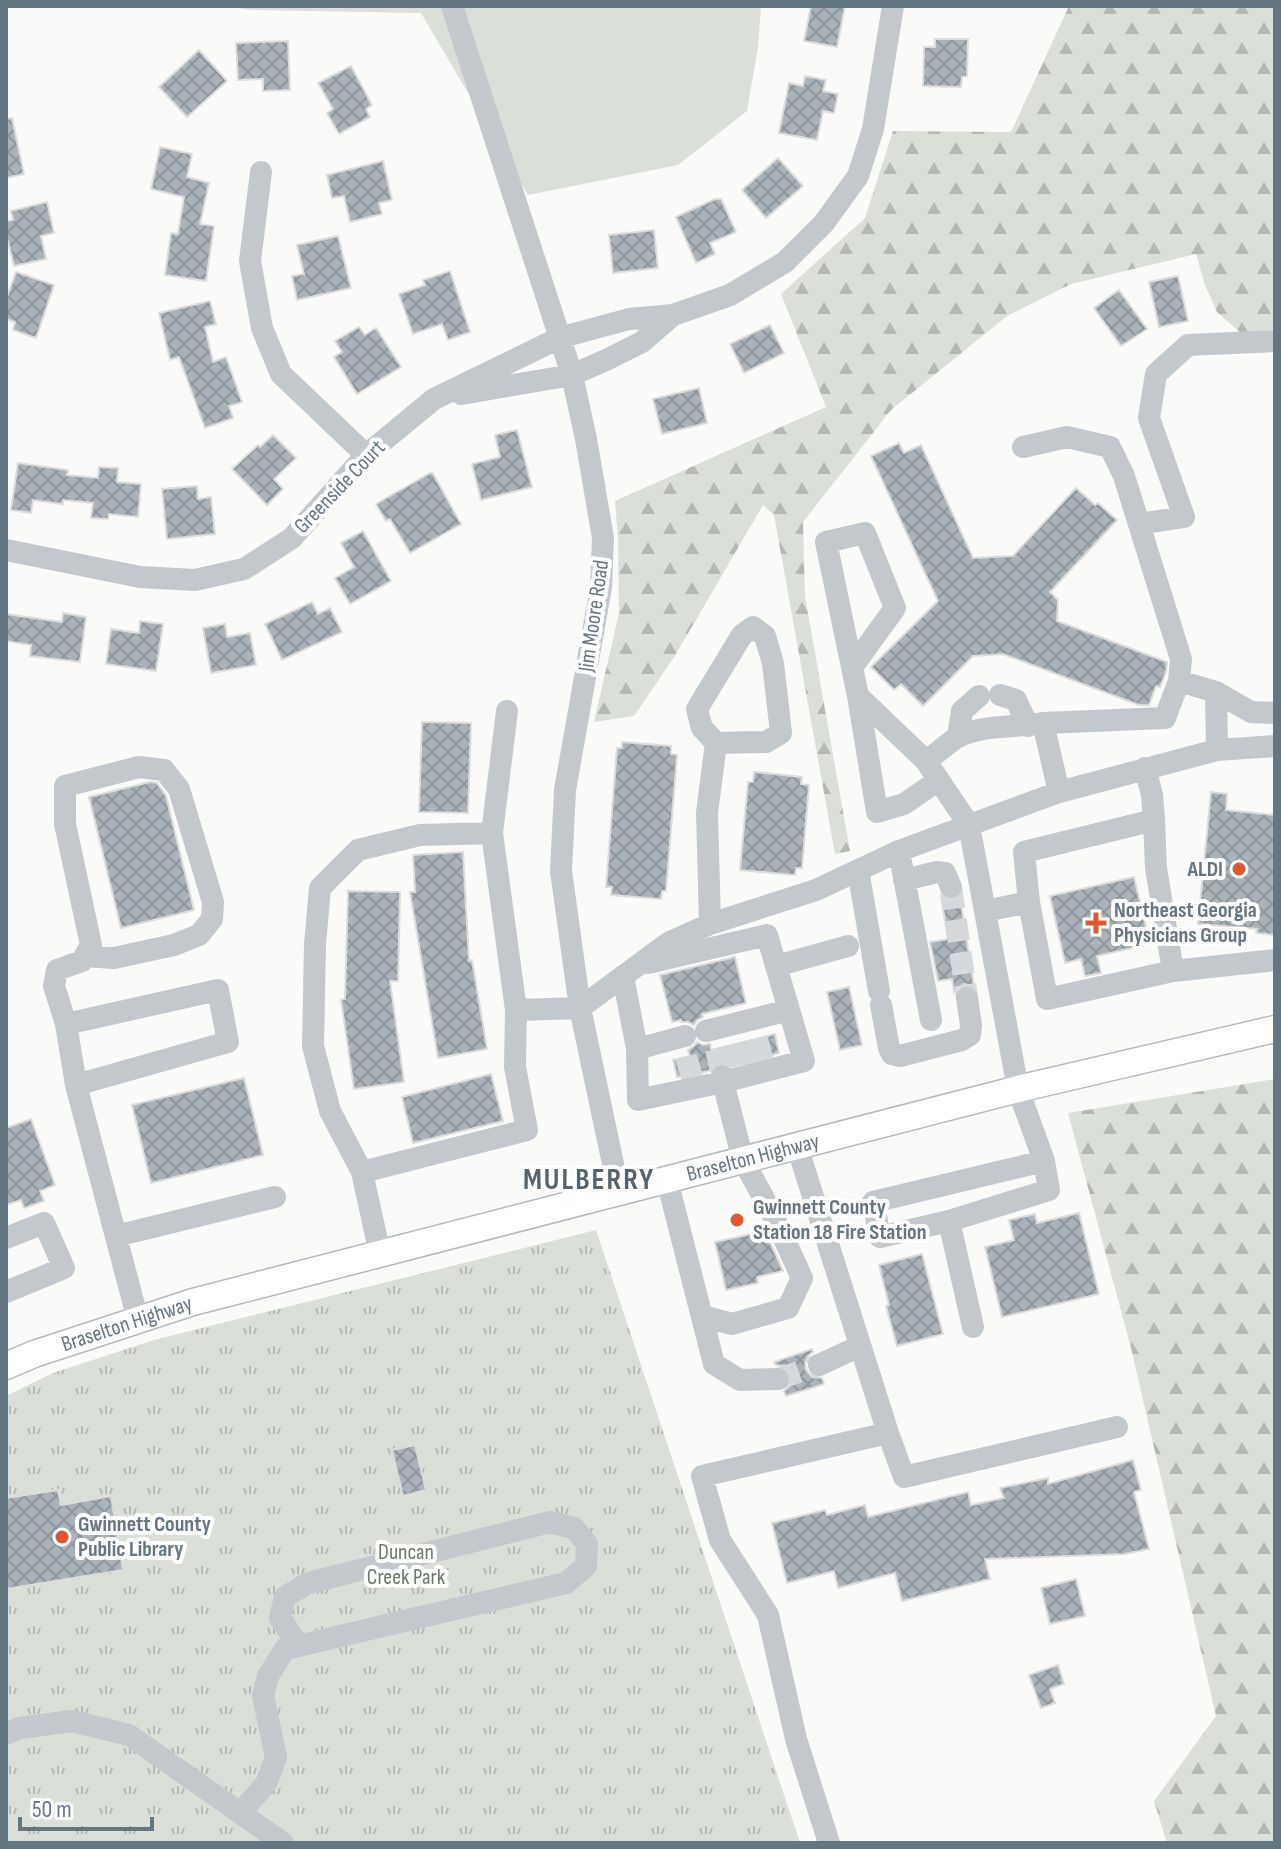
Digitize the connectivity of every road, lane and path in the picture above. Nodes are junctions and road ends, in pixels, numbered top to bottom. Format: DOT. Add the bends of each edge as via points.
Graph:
graph roads {
  1 [pos="452,6"];
  2 [pos="893,6"];
  3 [pos="261,172"];
  4 [pos="673,315"];
  5 [pos="559,338"];
  6 [pos="1275,341"];
  7 [pos="572,375"];
  8 [pos="434,399"];
  9 [pos="1023,447"];
  10 [pos="366,455"];
  11 [pos="1139,524"];
  12 [pos="6,550"];
  13 [pos="853,666"];
  14 [pos="1179,681"];
  15 [pos="1216,692"];
  16 [pos="858,696"];
  17 [pos="507,711"];
  18 [pos="1275,713"];
  19 [pos="1036,724"];
  20 [pos="958,737"];
  21 [pos="716,743"];
  22 [pos="1275,746"];
  23 [pos="1217,750"];
  24 [pos="1145,768"];
  25 [pos="932,771"];
  26 [pos="1059,792"];
  27 [pos="1154,820"];
  28 [pos="969,825"];
  29 [pos="492,833"];
  30 [pos="899,851"];
  31 [pos="858,870"];
  32 [pos="904,880"];
  33 [pos="951,887"];
  34 [pos="1029,902"];
  35 [pos="985,911"];
  36 [pos="735,915"];
  37 [pos="710,924"];
  38 [pos="743,940"];
  39 [pos="848,946"];
  40 [pos="85,956"];
  41 [pos="1275,960"];
  42 [pos="776,966"];
  43 [pos="629,971"];
  44 [pos="1173,971"];
  45 [pos="967,998"];
  46 [pos="580,1008"];
  47 [pos="516,1010"];
  48 [pos="789,1010"];
  49 [pos="931,1020"];
  50 [pos="66,1024"];
  51 [pos="1275,1029"];
  52 [pos="637,1049"];
  53 [pos="743,1074"];
  54 [pos="76,1085"];
  55 [pos="1018,1089"];
  56 [pos="797,1146"];
  57 [pos="743,1160"];
  58 [pos="1044,1161"];
  59 [pos="362,1172"];
  60 [pos="667,1180"];
  61 [pos="619,1192"];
  62 [pos="275,1197"];
  63 [pos="949,1221"];
  64 [pos="116,1236"];
  65 [pos="6,1238"];
  66 [pos="380,1254"];
  67 [pos="6,1292"];
  68 [pos="702,1316"];
  69 [pos="138,1320"];
  70 [pos="973,1327"];
  71 [pos="860,1346"];
  72 [pos="819,1365"];
  73 [pos="6,1366"];
  74 [pos="778,1379"];
  75 [pos="1117,1427"];
  76 [pos="888,1433"];
  77 [pos="299,1646"];
  78 [pos="6,1734"];
  79 [pos="240,1813"];
  80 [pos="283,1843"];
  81 [pos="829,1843"];
  1 -- 5 [label="street, Jim Moore Road"];
  2 -- 4 [label="street" via="873,129 858,176 824,223 785,262 730,295"];
  3 -- 10 [label="street" via="250,261 262,328 281,374"];
  4 -- 5 [label="street, Greenside Court" via="629,319"];
  4 -- 7 [label="street, Greenside Court" via="642,342"];
  5 -- 7 [label="street, Jim Moore Road"];
  5 -- 8 [label="street, Greenside Court"];
  6 -- 11 [label="street" via="1188,345 1156,374 1149,418 1184,517"];
  7 -- 8 [label="street, Greenside Court"];
  7 -- 46 [label="street, Jim Moore Road" via="603,538 601,587 565,790 561,871"];
  8 -- 10 [label="street, Greenside Court"];
  9 -- 11 [label="street" via="1067,437 1110,447"];
  10 -- 12 [label="street, Greenside Court" via="292,538 244,569 195,580 140,577"];
  11 -- 14 [label="street" via="1181,659"];
  13 -- 13 [label="street" via="826,542 865,533 895,608"];
  13 -- 16 [label="street"];
  14 -- 15 [label="street"];
  14 -- 19 [label="street" via="1165,718"];
  15 -- 18 [label="street" via="1251,712"];
  15 -- 23 [label="street"];
  16 -- 25 [label="street"];
  16 -- 25 [label="street" via="877,812 904,804"];
  17 -- 29 [label="street"];
  19 -- 20 [label="street"];
  19 -- 20 [label="street" via="1016,700 990,696 962,711"];
  19 -- 26 [label="street"];
  20 -- 25 [label="street"];
  21 -- 21 [label="street" via="702,728 697,709 742,635 753,627 765,636 773,663 781,733 766,742"];
  21 -- 37 [label="street" via="707,813"];
  22 -- 23 [label="street"];
  23 -- 24 [label="street"];
  24 -- 26 [label="street"];
  24 -- 27 [label="street"];
  25 -- 28 [label="street"];
  26 -- 28 [label="street"];
  27 -- 34 [label="street" via="1024,852"];
  27 -- 44 [label="street" via="1156,868"];
  28 -- 30 [label="street"];
  28 -- 35 [label="street"];
  29 -- 47 [label="street"];
  29 -- 59 [label="street" via="420,835 358,850 320,888 313,1046 330,1111"];
  30 -- 31 [label="street"];
  30 -- 32 [label="street"];
  31 -- 36 [label="street" via="816,890"];
  31 -- 45 [label="street" via="892,1054 970,1035"];
  32 -- 33 [label="street" via="945,873"];
  32 -- 49 [label="street"];
  34 -- 35 [label="street"];
  34 -- 44 [label="street" via="1047,999"];
  35 -- 55 [label="street"];
  36 -- 37 [label="street"];
  36 -- 38 [label="street"];
  37 -- 43 [label="street" via="668,943"];
  38 -- 42 [label="street" via="767,935"];
  38 -- 43 [label="street"];
  39 -- 42 [label="street"];
  40 -- 40 [label="street" via="91,945 65,824 65,786 139,767 164,770 185,806 213,902 212,919 199,935 174,945 114,958"];
  40 -- 50 [label="street" via="57,970 54,986"];
  41 -- 44 [label="street"];
  42 -- 48 [label="street"];
  43 -- 46 [label="street"];
  43 -- 52 [label="street"];
  46 -- 47 [label="street"];
  46 -- 61 [label="street, Jim Moore Road"];
  47 -- 59 [label="street" via="515,1067 527,1130"];
  48 -- 52 [label="street" via="716,1037"];
  48 -- 53 [label="street" via="804,1061"];
  50 -- 54 [label="street"];
  50 -- 54 [label="street" via="218,990 228,1042"];
  51 -- 55 [label="main road, Braselton Highway"];
  52 -- 53 [label="street" via="638,1100"];
  53 -- 57 [label="street"];
  54 -- 64 [label="street"];
  55 -- 56 [label="main road, Braselton Highway"];
  55 -- 58 [label="street"];
  56 -- 57 [label="main road, Braselton Highway"];
  56 -- 71 [label="street"];
  57 -- 60 [label="main road, Braselton Highway"];
  57 -- 68 [label="street" via="802,1278 788,1308 732,1324"];
  58 -- 63 [label="street" via="1049,1190"];
  58 -- 63 [label="street" via="873,1202 880,1237"];
  59 -- 66 [label="street"];
  60 -- 61 [label="main road, Braselton Highway"];
  60 -- 68 [label="street"];
  61 -- 66 [label="main road, Braselton Highway"];
  62 -- 64 [label="street"];
  63 -- 70 [label="street"];
  64 -- 69 [label="street"];
  65 -- 67 [label="street" via="44,1223 64,1268"];
  66 -- 69 [label="main road, Braselton Highway"];
  68 -- 74 [label="street" via="714,1364 740,1380"];
  69 -- 73 [label="main road, Braselton Highway"];
  71 -- 72 [label="street"];
  71 -- 76 [label="street"];
  75 -- 76 [label="street" via="904,1477"];
  76 -- 81 [label="street" via="702,1476 720,1540 768,1615 796,1739"];
  77 -- 77 [label="street" via="566,1583 586,1566 587,1544 574,1528 550,1522 308,1583 285,1597 280,1618"];
  77 -- 79 [label="street" via="285,1649 268,1676 263,1696 276,1757 266,1784"];
  78 -- 79 [label="street" via="72,1721 129,1735"];
  79 -- 80 [label="street"];
}
